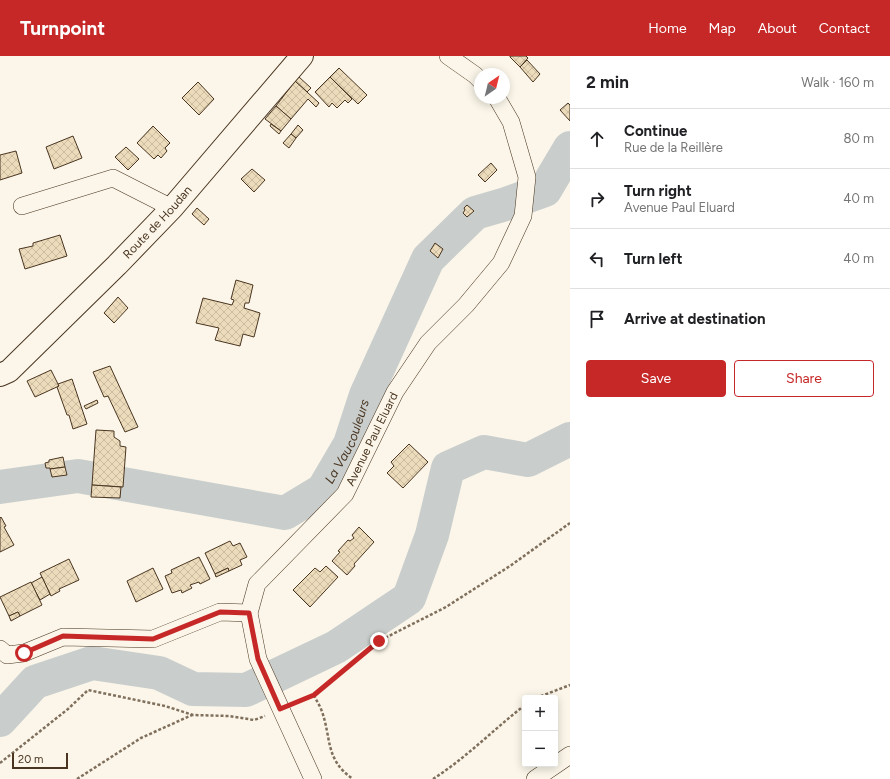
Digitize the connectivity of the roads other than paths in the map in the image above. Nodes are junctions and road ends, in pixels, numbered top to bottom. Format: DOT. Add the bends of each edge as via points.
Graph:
graph roads {
  1 [pos="302,56"];
  2 [pos="448,56"];
  3 [pos="474,74"];
  4 [pos="500,104"];
  5 [pos="22,206"];
  6 [pos="172,208"];
  7 [pos="0,375"];
  8 [pos="249,613"];
  9 [pos="2,656"];
  10 [pos="570,755"];
  11 [pos="313,779"];
  12 [pos="535,779"];
  1 -- 6 [label="street, Route de Houdan"];
  2 -- 3 [label="street"];
  4 -- 8 [label="street, Avenue Paul Eluard" via="511,122 528,177 523,216 502,263 466,305 428,343 394,392 345,494 257,584"];
  5 -- 6 [label="street" via="113,178"];
  6 -- 7 [label="street, Route de Houdan" via="9,371"];
  8 -- 9 [label="street" via="220,612 153,639 63,636 24,653"];
  8 -- 11 [label="street, Avenue Paul Eluard" via="258,659"];
  10 -- 12 [label="street"];
}
